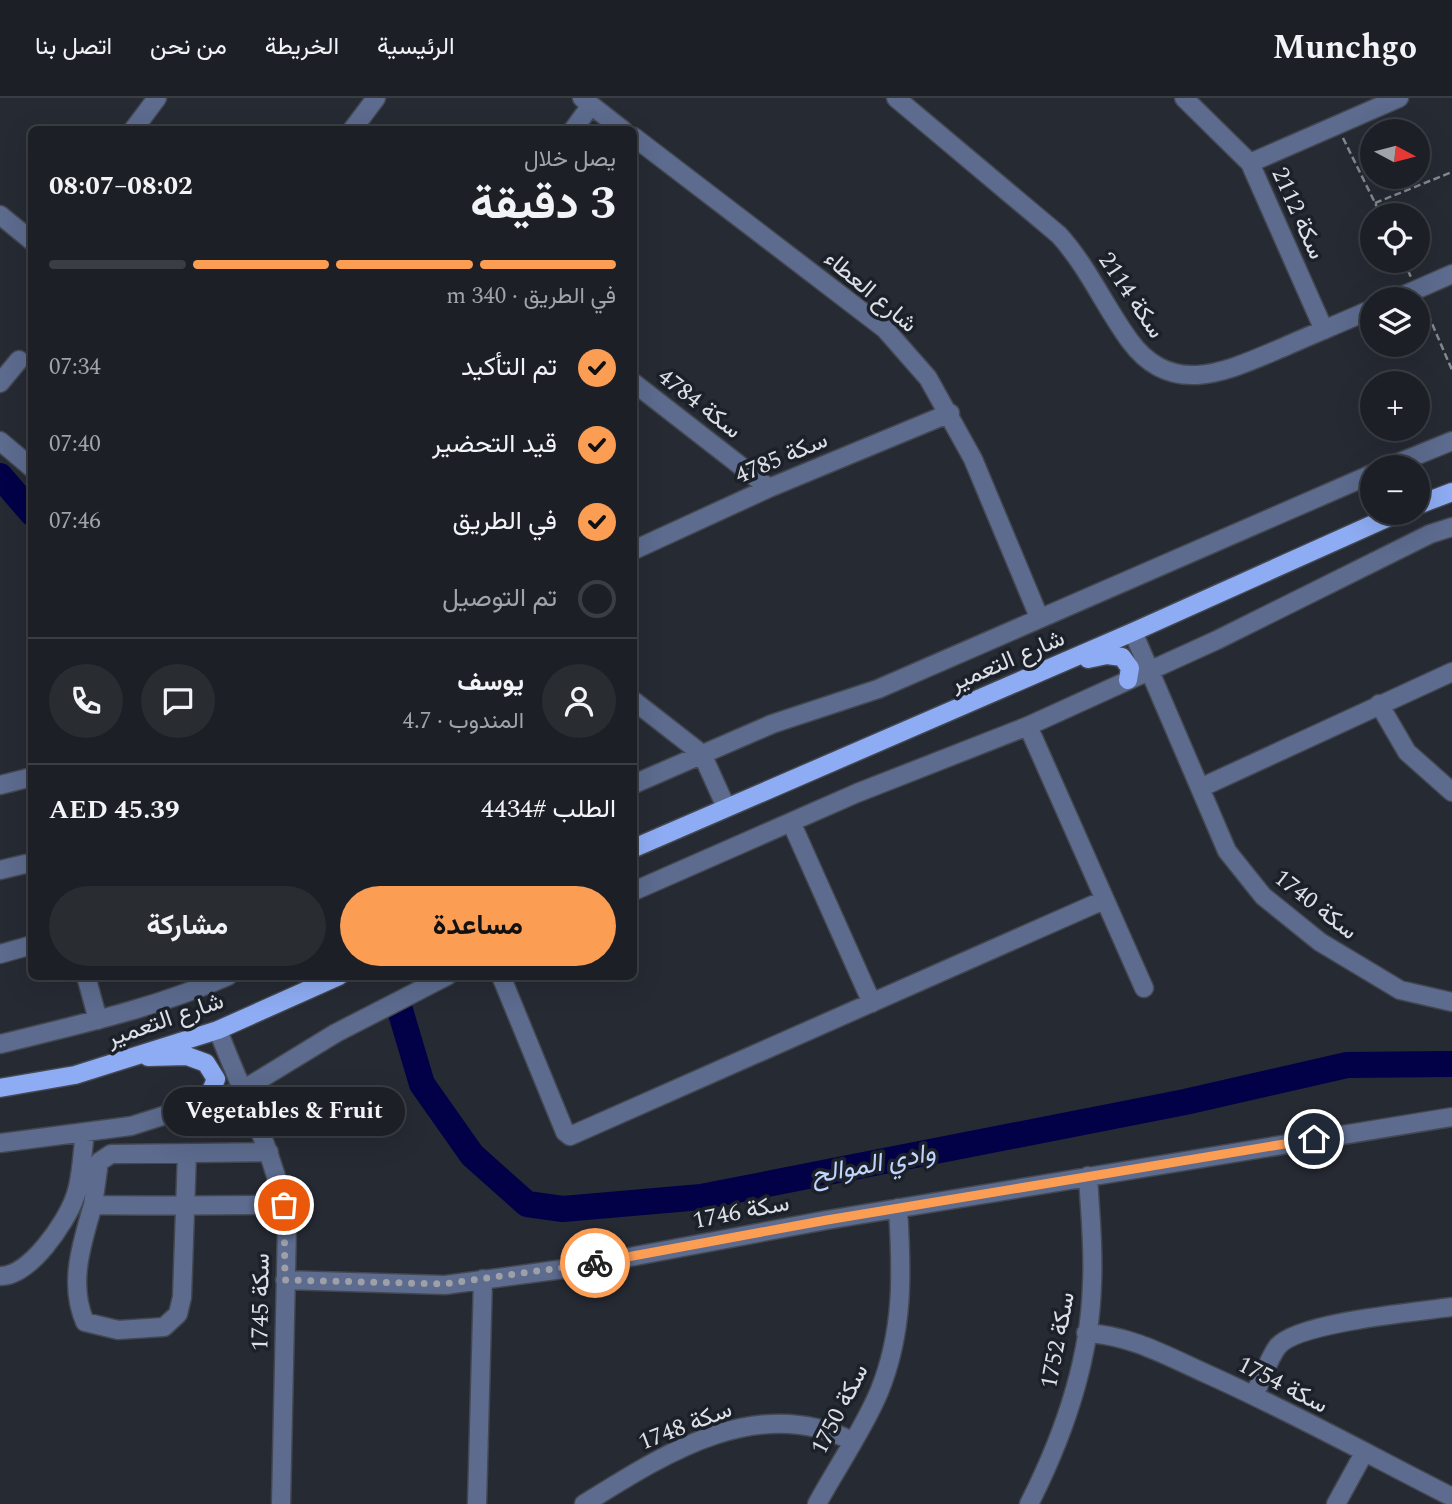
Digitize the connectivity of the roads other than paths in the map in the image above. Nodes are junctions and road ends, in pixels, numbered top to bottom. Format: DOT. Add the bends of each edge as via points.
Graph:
graph roads {
  1 [pos="376,98"];
  2 [pos="897,98"];
  3 [pos="1184,98"];
  4 [pos="1399,98"];
  5 [pos="154,99"];
  6 [pos="586,101"];
  7 [pos="137,126"];
  8 [pos="355,126"];
  9 [pos="574,126"];
  10 [pos="618,126"];
  11 [pos="637,139"];
  12 [pos="1250,163"];
  13 [pos="0,215"];
  14 [pos="28,239"];
  15 [pos="1452,275"];
  16 [pos="1424,287"];
  17 [pos="1360,314"];
  18 [pos="1324,330"];
  19 [pos="19,360"];
  20 [pos="0,383"];
  21 [pos="637,385"];
  22 [pos="950,413"];
  23 [pos="1452,441"];
  24 [pos="0,442"];
  25 [pos="1418,455"];
  26 [pos="28,465"];
  27 [pos="1360,479"];
  28 [pos="769,488"];
  29 [pos="1452,492"];
  30 [pos="1430,500"];
  31 [pos="1371,525"];
  32 [pos="1452,527"];
  33 [pos="637,549"];
  34 [pos="1039,617"];
  35 [pos="1133,632"];
  36 [pos="1070,659"];
  37 [pos="1150,671"];
  38 [pos="1452,672"];
  39 [pos="1128,680"];
  40 [pos="637,703"];
  41 [pos="1379,704"];
  42 [pos="1028,726"];
  43 [pos="702,754"];
  44 [pos="28,778"];
  45 [pos="637,783"];
  46 [pos="0,785"];
  47 [pos="1200,788"];
  48 [pos="1452,792"];
  49 [pos="726,807"];
  50 [pos="791,821"];
  51 [pos="637,847"];
  52 [pos="24,864"];
  53 [pos="0,870"];
  54 [pos="637,890"];
  55 [pos="1104,900"];
  56 [pos="28,947"];
  57 [pos="0,954"];
  58 [pos="87,980"];
  59 [pos="219,980"];
  60 [pos="330,980"];
  61 [pos="439,980"];
  62 [pos="503,980"];
  63 [pos="1144,988"];
  64 [pos="1452,1002"];
  65 [pos="872,1003"];
  66 [pos="97,1020"];
  67 [pos="218,1030"];
  68 [pos="0,1044"];
  69 [pos="131,1057"];
  70 [pos="0,1088"];
  71 [pos="241,1091"];
  72 [pos="206,1103"];
  73 [pos="1452,1117"];
  74 [pos="85,1133"];
  75 [pos="0,1143"];
  76 [pos="269,1152"];
  77 [pos="187,1153"];
  78 [pos="1088,1176"];
  79 [pos="93,1205"];
  80 [pos="183,1205"];
  81 [pos="284,1205"];
  82 [pos="898,1208"];
  83 [pos="0,1276"];
  84 [pos="483,1279"];
  85 [pos="285,1280"];
  86 [pos="1452,1307"];
  87 [pos="1086,1333"];
  88 [pos="1254,1395"];
  89 [pos="852,1441"];
  90 [pos="1364,1453"];
  91 [pos="1452,1497"];
  92 [pos="282,1504"];
  93 [pos="477,1504"];
  94 [pos="584,1504"];
  95 [pos="817,1504"];
  96 [pos="1029,1504"];
  97 [pos="1336,1504"];
  1 -- 8 [label="street"];
  2 -- 18 [label="street, سكة 2114" via="1059,235 1131,343 1164,369 1185,375 1222,373"];
  3 -- 12 [label="street, سكة 2112"];
  4 -- 12 [label="street"];
  5 -- 7 [label="street"];
  6 -- 9 [label="street"];
  6 -- 10 [label="street"];
  11 -- 22 [label="street, شارع العطاء" via="885,328 928,377"];
  12 -- 18 [label="street, سكة 2112"];
  13 -- 14 [label="street"];
  15 -- 16 [label="street"];
  17 -- 18 [label="street, سكة 2114"];
  19 -- 20 [label="street"];
  21 -- 28 [label="street, سكة 4784"];
  22 -- 28 [label="street, سكة 4785"];
  22 -- 34 [label="street, شارع العطاء"];
  23 -- 25 [label="street"];
  24 -- 26 [label="street"];
  27 -- 34 [label="street"];
  28 -- 33 [label="street, سكة 4785"];
  29 -- 30 [label="main road"];
  31 -- 35 [label="main road, شارع التعمير"];
  32 -- 37 [label="street"];
  34 -- 43 [label="street" via="878,689 772,724"];
  35 -- 36 [label="main road, شارع التعمير"];
  35 -- 37 [label="street, سكة 1740"];
  36 -- 39 [label="main road" via="1122,657 1130,667"];
  36 -- 49 [label="main road, شارع التعمير"];
  37 -- 39 [label="street"];
  37 -- 47 [label="street, سكة 1740"];
  38 -- 41 [label="street"];
  39 -- 42 [label="street"];
  40 -- 43 [label="street"];
  41 -- 47 [label="street"];
  41 -- 48 [label="street" via="1406,752"];
  42 -- 50 [label="street"];
  42 -- 55 [label="street"];
  43 -- 45 [label="street"];
  43 -- 49 [label="street"];
  44 -- 46 [label="street"];
  47 -- 64 [label="street, سكة 1740" via="1227,851 1263,896 1320,942 1401,990"];
  49 -- 51 [label="main road, شارع التعمير"];
  50 -- 54 [label="street"];
  50 -- 65 [label="street"];
  52 -- 53 [label="street"];
  55 -- 63 [label="street"];
  55 -- 65 [label="street"];
  56 -- 57 [label="street"];
  58 -- 66 [label="street"];
  59 -- 66 [label="street"];
  60 -- 67 [label="main road, شارع التعمير"];
  61 -- 71 [label="street" via="336,1033"];
  62 -- 65 [label="street" via="570,1136"];
  66 -- 68 [label="street"];
  67 -- 69 [label="main road, شارع التعمير"];
  67 -- 71 [label="street, سكة 1745"];
  69 -- 70 [label="main road, شارع التعمير" via="75,1075"];
  69 -- 72 [label="main road" via="187,1056 206,1063 216,1079"];
  71 -- 72 [label="street"];
  71 -- 76 [label="street, سكة 1745"];
  72 -- 74 [label="street" via="131,1126"];
  73 -- 78 [label="street, سكة 1746"];
  74 -- 75 [label="street"];
  74 -- 83 [label="street" via="75,1197 56,1231 26,1266 10,1276"];
  76 -- 77 [label="street"];
  76 -- 81 [label="street, سكة 1745"];
  77 -- 79 [label="street" via="111,1154 99,1162"];
  77 -- 80 [label="street"];
  78 -- 82 [label="street, سكة 1746"];
  78 -- 87 [label="street, سكة 1752" via="1093,1284"];
  79 -- 80 [label="street"];
  79 -- 80 [label="street" via="77,1263 78,1306 85,1322 118,1330 163,1327 178,1314 185,1265"];
  80 -- 81 [label="street"];
  81 -- 85 [label="street, سكة 1745"];
  82 -- 84 [label="street, سكة 1746" via="570,1268"];
  82 -- 89 [label="street, سكة 1750" via="902,1271 897,1332 878,1394"];
  84 -- 85 [label="street, سكة 1746" via="444,1284"];
  84 -- 93 [label="street"];
  85 -- 92 [label="street, سكة 1745"];
  86 -- 88 [label="street" via="1360,1320 1291,1337 1278,1346"];
  87 -- 88 [label="street, سكة 1754" via="1126,1338"];
  87 -- 96 [label="street, سكة 1752" via="1062,1430"];
  88 -- 90 [label="street, سكة 1754"];
  89 -- 94 [label="street, سكة 1748" via="814,1425 787,1422 723,1432 639,1469"];
  89 -- 95 [label="street, سكة 1750"];
  90 -- 91 [label="street, سكة 1754"];
  90 -- 97 [label="street"];
}
